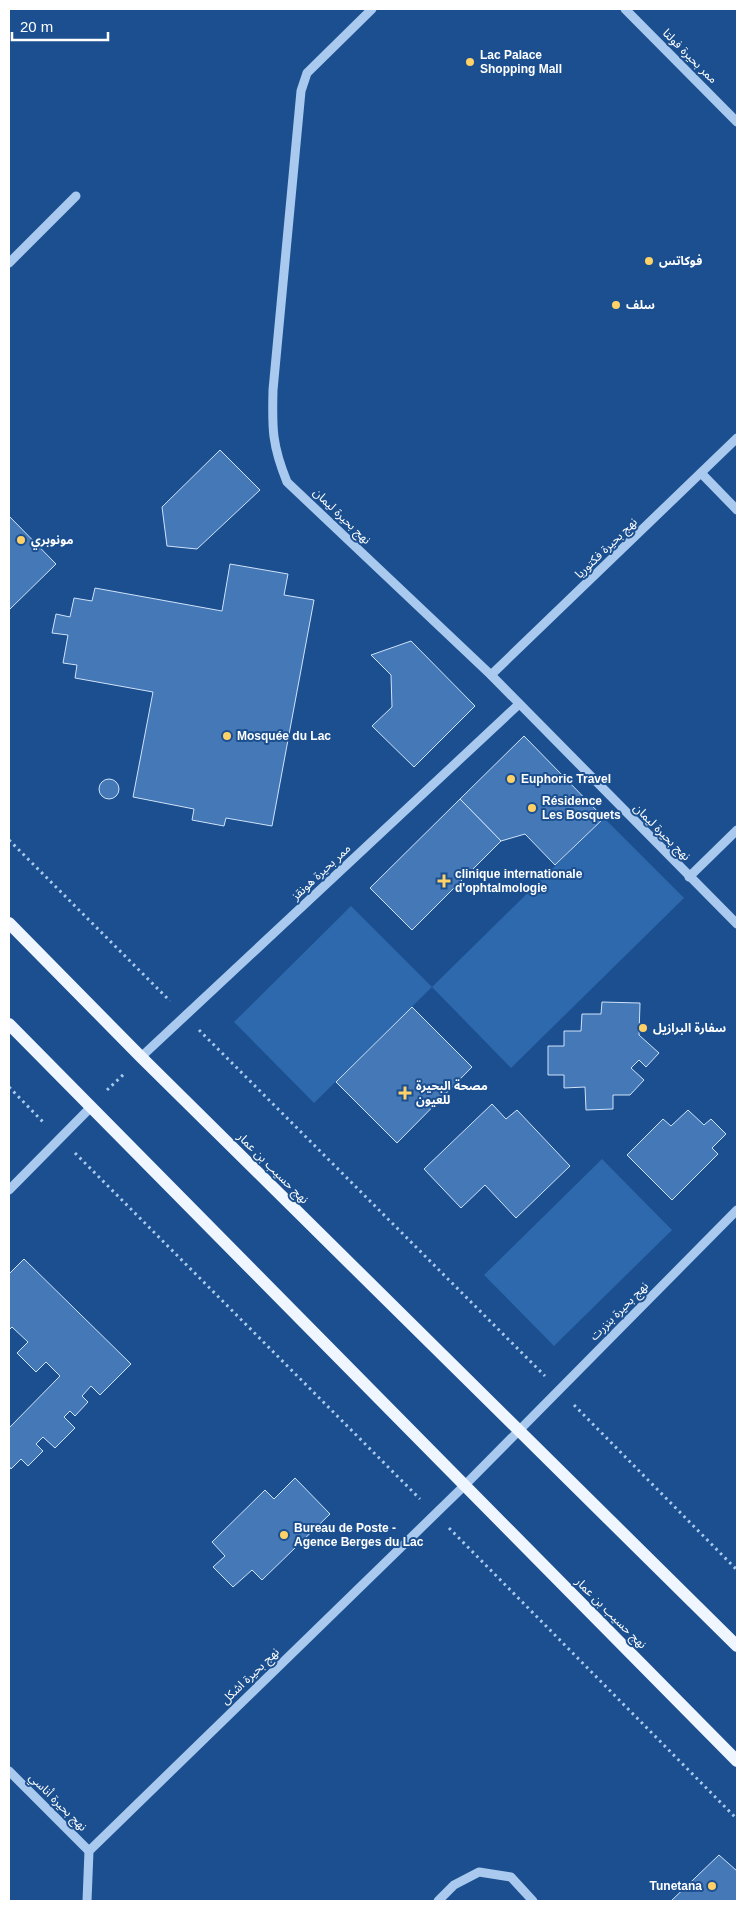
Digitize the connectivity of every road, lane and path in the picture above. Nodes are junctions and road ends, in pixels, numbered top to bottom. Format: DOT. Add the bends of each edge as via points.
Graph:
graph roads {
  1 [pos="372,9"];
  2 [pos="625,9"];
  3 [pos="737,122"];
  4 [pos="76,196"];
  5 [pos="9,263"];
  6 [pos="737,438"];
  7 [pos="701,474"];
  8 [pos="737,510"];
  9 [pos="491,675"];
  10 [pos="518,704"];
  11 [pos="737,830"];
  12 [pos="9,840"];
  13 [pos="690,877"];
  14 [pos="9,923"];
  15 [pos="737,924"];
  16 [pos="185,1016"];
  17 [pos="9,1024"];
  18 [pos="141,1057"];
  19 [pos="9,1087"];
  20 [pos="91,1107"];
  21 [pos="59,1138"];
  22 [pos="9,1190"];
  23 [pos="737,1210"];
  24 [pos="559,1389"];
  25 [pos="519,1430"];
  26 [pos="466,1485"];
  27 [pos="434,1514"];
  28 [pos="737,1570"];
  29 [pos="737,1646"];
  30 [pos="737,1761"];
  31 [pos="9,1771"];
  32 [pos="737,1819"];
  33 [pos="89,1851"];
  34 [pos="87,1901"];
  35 [pos="438,1901"];
  36 [pos="533,1901"];
  1 -- 9 [label="street, نهج بحيرة ليمان" via="307,73 301,91 273,390 272,430 276,454 287,482"];
  2 -- 3 [label="street, ممر بحيرة فولتا"];
  4 -- 5 [label="street"];
  6 -- 7 [label="street, نهج بحيرة فكتوريا"];
  7 -- 8 [label="street"];
  7 -- 9 [label="street, نهج بحيرة فكتوريا"];
  9 -- 10 [label="street, نهج بحيرة ليمان"];
  10 -- 13 [label="street, نهج بحيرة ليمان"];
  10 -- 16 [label="street, ممر بحيرة هونقز"];
  11 -- 13 [label="street"];
  12 -- 16 [label="path"];
  13 -- 15 [label="street, نهج بحيرة ليمان"];
  14 -- 18 [label="main road, نهج حسيب بن عمار"];
  16 -- 18 [label="street, ممر بحيرة هونقز"];
  16 -- 24 [label="path"];
  17 -- 20 [label="main road, نهج حسيب بن عمار"];
  18 -- 20 [label="path"];
  18 -- 25 [label="main road, نهج حسيب بن عمار"];
  19 -- 21 [label="path"];
  20 -- 21 [label="street"];
  20 -- 26 [label="main road, نهج حسيب بن عمار"];
  21 -- 22 [label="street"];
  21 -- 27 [label="path"];
  23 -- 24 [label="street, نهج بحيرة بنزرت"];
  24 -- 25 [label="street, نهج بحيرة بنزرت"];
  24 -- 28 [label="path"];
  25 -- 26 [label="street"];
  25 -- 29 [label="main road, نهج حسيب بن عمار"];
  26 -- 27 [label="street, نهج بحيرة اشكل"];
  26 -- 30 [label="main road, نهج حسيب بن عمار"];
  27 -- 32 [label="path"];
  27 -- 33 [label="street, نهج بحيرة اشكل"];
  31 -- 33 [label="street, نهج بحيرة أناسي"];
  33 -- 34 [label="street"];
  35 -- 36 [label="street" via="454,1885 479,1872 511,1877"];
}
